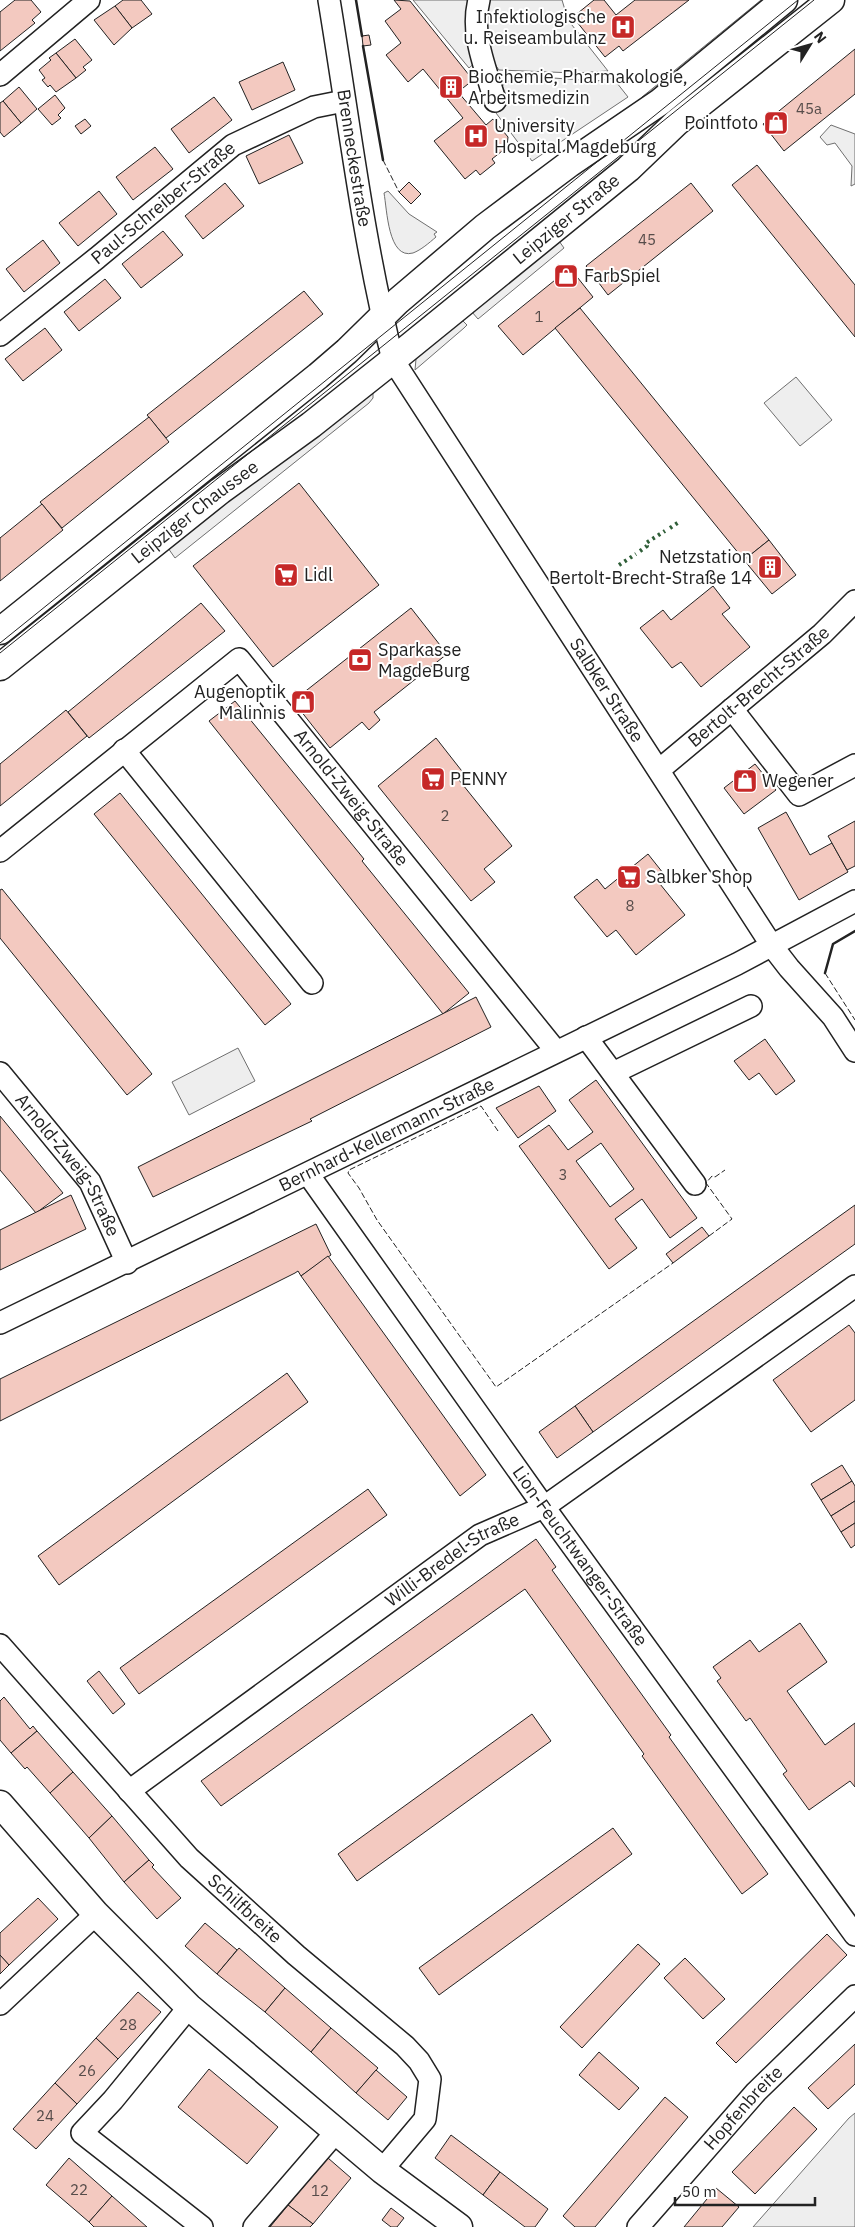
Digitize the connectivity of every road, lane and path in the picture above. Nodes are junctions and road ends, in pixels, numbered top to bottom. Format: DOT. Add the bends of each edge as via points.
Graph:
graph roads {
  1 [pos="89,0"];
  2 [pos="329,0"];
  3 [pos="479,0"];
  4 [pos="784,0"];
  5 [pos="831,0"];
  6 [pos="0,75"];
  7 [pos="344,100"];
  8 [pos="495,101"];
  9 [pos="382,316"];
  10 [pos="0,335"];
  11 [pos="393,360"];
  12 [pos="855,601"];
  13 [pos="0,631"];
  14 [pos="0,668"];
  15 [pos="732,709"];
  16 [pos="124,750"];
  17 [pos="855,765"];
  18 [pos="659,770"];
  19 [pos="0,851"];
  20 [pos="855,901"];
  21 [pos="772,946"];
  22 [pos="312,983"];
  23 [pos="751,1006"];
  24 [pos="586,1036"];
  25 [pos="556,1051"];
  26 [pos="855,1051"];
  27 [pos="0,1072"];
  28 [pos="612,1073"];
  29 [pos="308,1174"];
  30 [pos="695,1184"];
  31 [pos="127,1263"];
  32 [pos="855,1286"];
  33 [pos="0,1323"];
  34 [pos="544,1507"];
  35 [pos="0,1645"];
  36 [pos="129,1791"];
  37 [pos="3,1816"];
  38 [pos="96,1914"];
  39 [pos="855,1935"];
  40 [pos="855,1996"];
  41 [pos="0,2004"];
  42 [pos="189,2007"];
  43 [pos="336,2132"];
  44 [pos="382,2170"];
  45 [pos="202,2227"];
  46 [pos="254,2227"];
  47 [pos="459,2227"];
  48 [pos="638,2227"];
  1 -- 6 [label="street"];
  2 -- 7 [label="street, Brenneckestraße"];
  3 -- 8 [label="street" via="476,32"];
  4 -- 9 [label="main road" via="660,102 485,228"];
  5 -- 11 [label="main road, Leipziger Straße" via="676,123 628,169"];
  7 -- 9 [label="street, Brenneckestraße"];
  7 -- 10 [label="street, Paul-Schreiber-Straße" via="314,107 233,146"];
  9 -- 11 [label="street, Salbker Straße"];
  9 -- 13 [label="main road, Leipziger Chaussee" via="318,376"];
  11 -- 14 [label="main road, Leipziger Chaussee" via="220,491"];
  11 -- 18 [label="street, Salbker Straße"];
  12 -- 15 [label="street, Bertolt-Brecht-Straße" via="822,634"];
  15 -- 17 [label="street" via="799,795"];
  15 -- 18 [label="street, Bertolt-Brecht-Straße"];
  16 -- 19 [label="street, Arnold-Zweig-Straße"];
  16 -- 22 [label="street"];
  16 -- 25 [label="street, Arnold-Zweig-Straße" via="239,659"];
  18 -- 21 [label="street, Salbker Straße"];
  20 -- 21 [label="street, Bernhard-Kellermann-Straße"];
  21 -- 24 [label="street, Bernhard-Kellermann-Straße"];
  21 -- 26 [label="street, Salbker Straße" via="834,1017"];
  23 -- 28 [label="street"];
  24 -- 25 [label="street, Bernhard-Kellermann-Straße"];
  24 -- 28 [label="street"];
  25 -- 29 [label="street, Bernhard-Kellermann-Straße"];
  27 -- 31 [label="street, Arnold-Zweig-Straße" via="90,1182"];
  28 -- 30 [label="street"];
  29 -- 31 [label="street, Bernhard-Kellermann-Straße"];
  29 -- 34 [label="street, Lion-Feuchtwanger-Straße"];
  31 -- 33 [label="street, Bernhard-Kellermann-Straße"];
  32 -- 34 [label="street, Willi-Bredel-Straße"];
  34 -- 36 [label="street, Willi-Bredel-Straße" via="480,1535"];
  34 -- 39 [label="street, Lion-Feuchtwanger-Straße"];
  35 -- 36 [label="street, Schilfbreite"];
  36 -- 44 [label="street, Schilfbreite" via="189,1858 419,2061 430,2079 425,2119"];
  37 -- 38 [label="main road"];
  38 -- 41 [label="street"];
  38 -- 42 [label="main road"];
  40 -- 48 [label="street, Hopfenbreite" via="756,2092"];
  42 -- 43 [label="main road"];
  42 -- 45 [label="street" via="82,2133"];
  43 -- 44 [label="main road"];
  43 -- 46 [label="street"];
  44 -- 47 [label="main road"];
}
